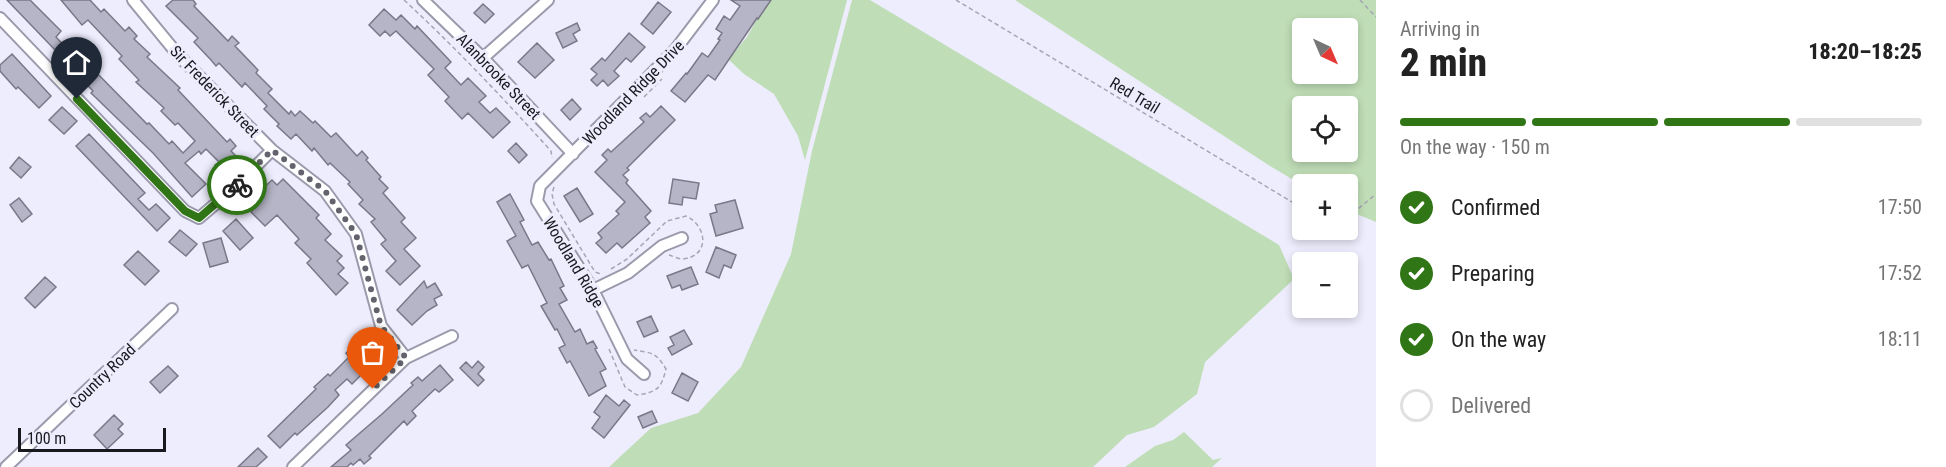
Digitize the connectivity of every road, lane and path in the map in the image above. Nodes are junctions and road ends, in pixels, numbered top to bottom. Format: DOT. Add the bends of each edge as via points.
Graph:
graph roads {
  1 [pos="133,0"];
  2 [pos="404,0"];
  3 [pos="423,0"];
  4 [pos="548,0"];
  5 [pos="713,0"];
  6 [pos="956,0"];
  7 [pos="1360,0"];
  8 [pos="1376,17"];
  9 [pos="0,18"];
  10 [pos="483,58"];
  11 [pos="667,73"];
  12 [pos="645,96"];
  13 [pos="272,150"];
  14 [pos="573,154"];
  15 [pos="552,159"];
  16 [pos="555,185"];
  17 [pos="1376,194"];
  18 [pos="1292,202"];
  19 [pos="1358,209"];
  20 [pos="682,238"];
  21 [pos="660,257"];
  22 [pos="593,291"];
  23 [pos="172,309"];
  24 [pos="452,336"];
  25 [pos="608,344"];
  26 [pos="634,350"];
  27 [pos="406,358"];
  28 [pos="644,374"];
  29 [pos="6,467"];
  30 [pos="292,467"];
  1 -- 13 [label="street, Sir Frederick Street" via="179,56"];
  2 -- 15 [label="path" via="513,109 551,150"];
  3 -- 10 [label="street, Alanbrooke Street"];
  4 -- 10 [label="street"];
  5 -- 14 [label="street, Woodland Ridge Drive" via="675,50"];
  6 -- 18 [label="path, Red Trail"];
  7 -- 8 [label="path"];
  9 -- 13 [label="street" via="192,215 199,218 211,209"];
  10 -- 14 [label="street, Alanbrooke Street"];
  11 -- 12 [label="path"];
  13 -- 27 [label="street, Sir Frederick Street" via="325,191 356,234 381,326"];
  14 -- 22 [label="street, Woodland Ridge" via="540,186 537,201"];
  16 -- 21 [label="path" via="554,204 595,272 600,274 627,259 667,220 686,216 695,220 704,239 702,248 681,259"];
  17 -- 19 [label="path"];
  20 -- 22 [label="street" via="662,246 628,273"];
  22 -- 28 [label="street, Woodland Ridge" via="627,359"];
  23 -- 29 [label="street, Country Road"];
  24 -- 27 [label="street"];
  25 -- 26 [label="path" via="625,387 637,395 653,392 662,383 666,369 650,352"];
  27 -- 30 [label="street"];
}
